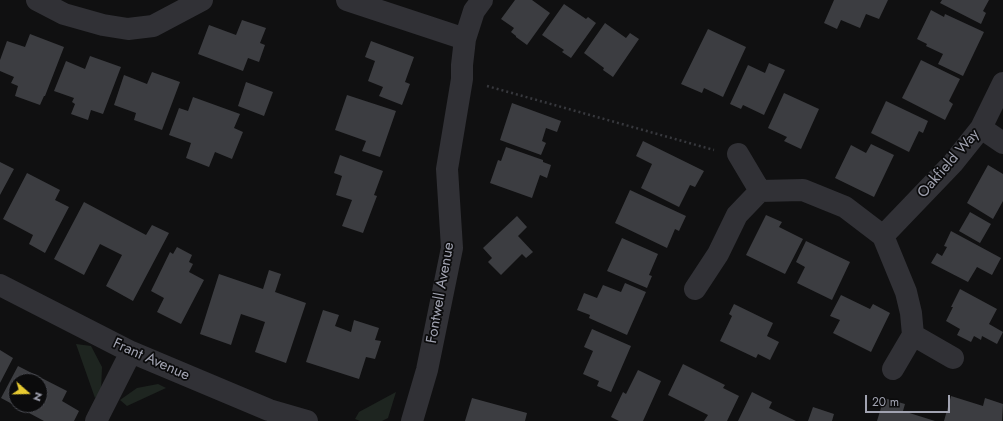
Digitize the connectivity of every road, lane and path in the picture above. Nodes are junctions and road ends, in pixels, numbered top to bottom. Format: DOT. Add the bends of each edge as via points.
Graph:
graph roads {
  1 [pos="37,0"];
  2 [pos="202,0"];
  3 [pos="347,0"];
  4 [pos="482,0"];
  5 [pos="465,39"];
  6 [pos="462,79"];
  7 [pos="1003,83"];
  8 [pos="981,128"];
  9 [pos="1003,143"];
  10 [pos="738,154"];
  11 [pos="760,191"];
  12 [pos="883,236"];
  13 [pos="0,286"];
  14 [pos="695,289"];
  15 [pos="913,335"];
  16 [pos="131,352"];
  17 [pos="952,358"];
  18 [pos="893,369"];
  19 [pos="96,421"];
  20 [pos="307,421"];
  21 [pos="412,421"];
  1 -- 2 [label="street" via="64,14 128,29 153,26"];
  3 -- 5 [label="street"];
  4 -- 5 [label="street, Fontwell Avenue" via="474,11"];
  5 -- 6 [label="street, Fontwell Avenue"];
  6 -- 10 [label="path" via="721,152"];
  6 -- 21 [label="street, Fontwell Avenue" via="448,169 452,248 427,370"];
  7 -- 8 [label="street, Oakfield Way"];
  8 -- 9 [label="street"];
  8 -- 12 [label="street, Oakfield Way" via="953,163"];
  10 -- 11 [label="street"];
  11 -- 12 [label="street" via="803,190 845,208"];
  11 -- 14 [label="street" via="737,215 718,254"];
  12 -- 15 [label="street" via="906,292"];
  13 -- 16 [label="street, Frant Avenue"];
  15 -- 17 [label="street"];
  15 -- 18 [label="street"];
  16 -- 19 [label="street"];
  16 -- 20 [label="street, Frant Avenue" via="269,410"];
}
